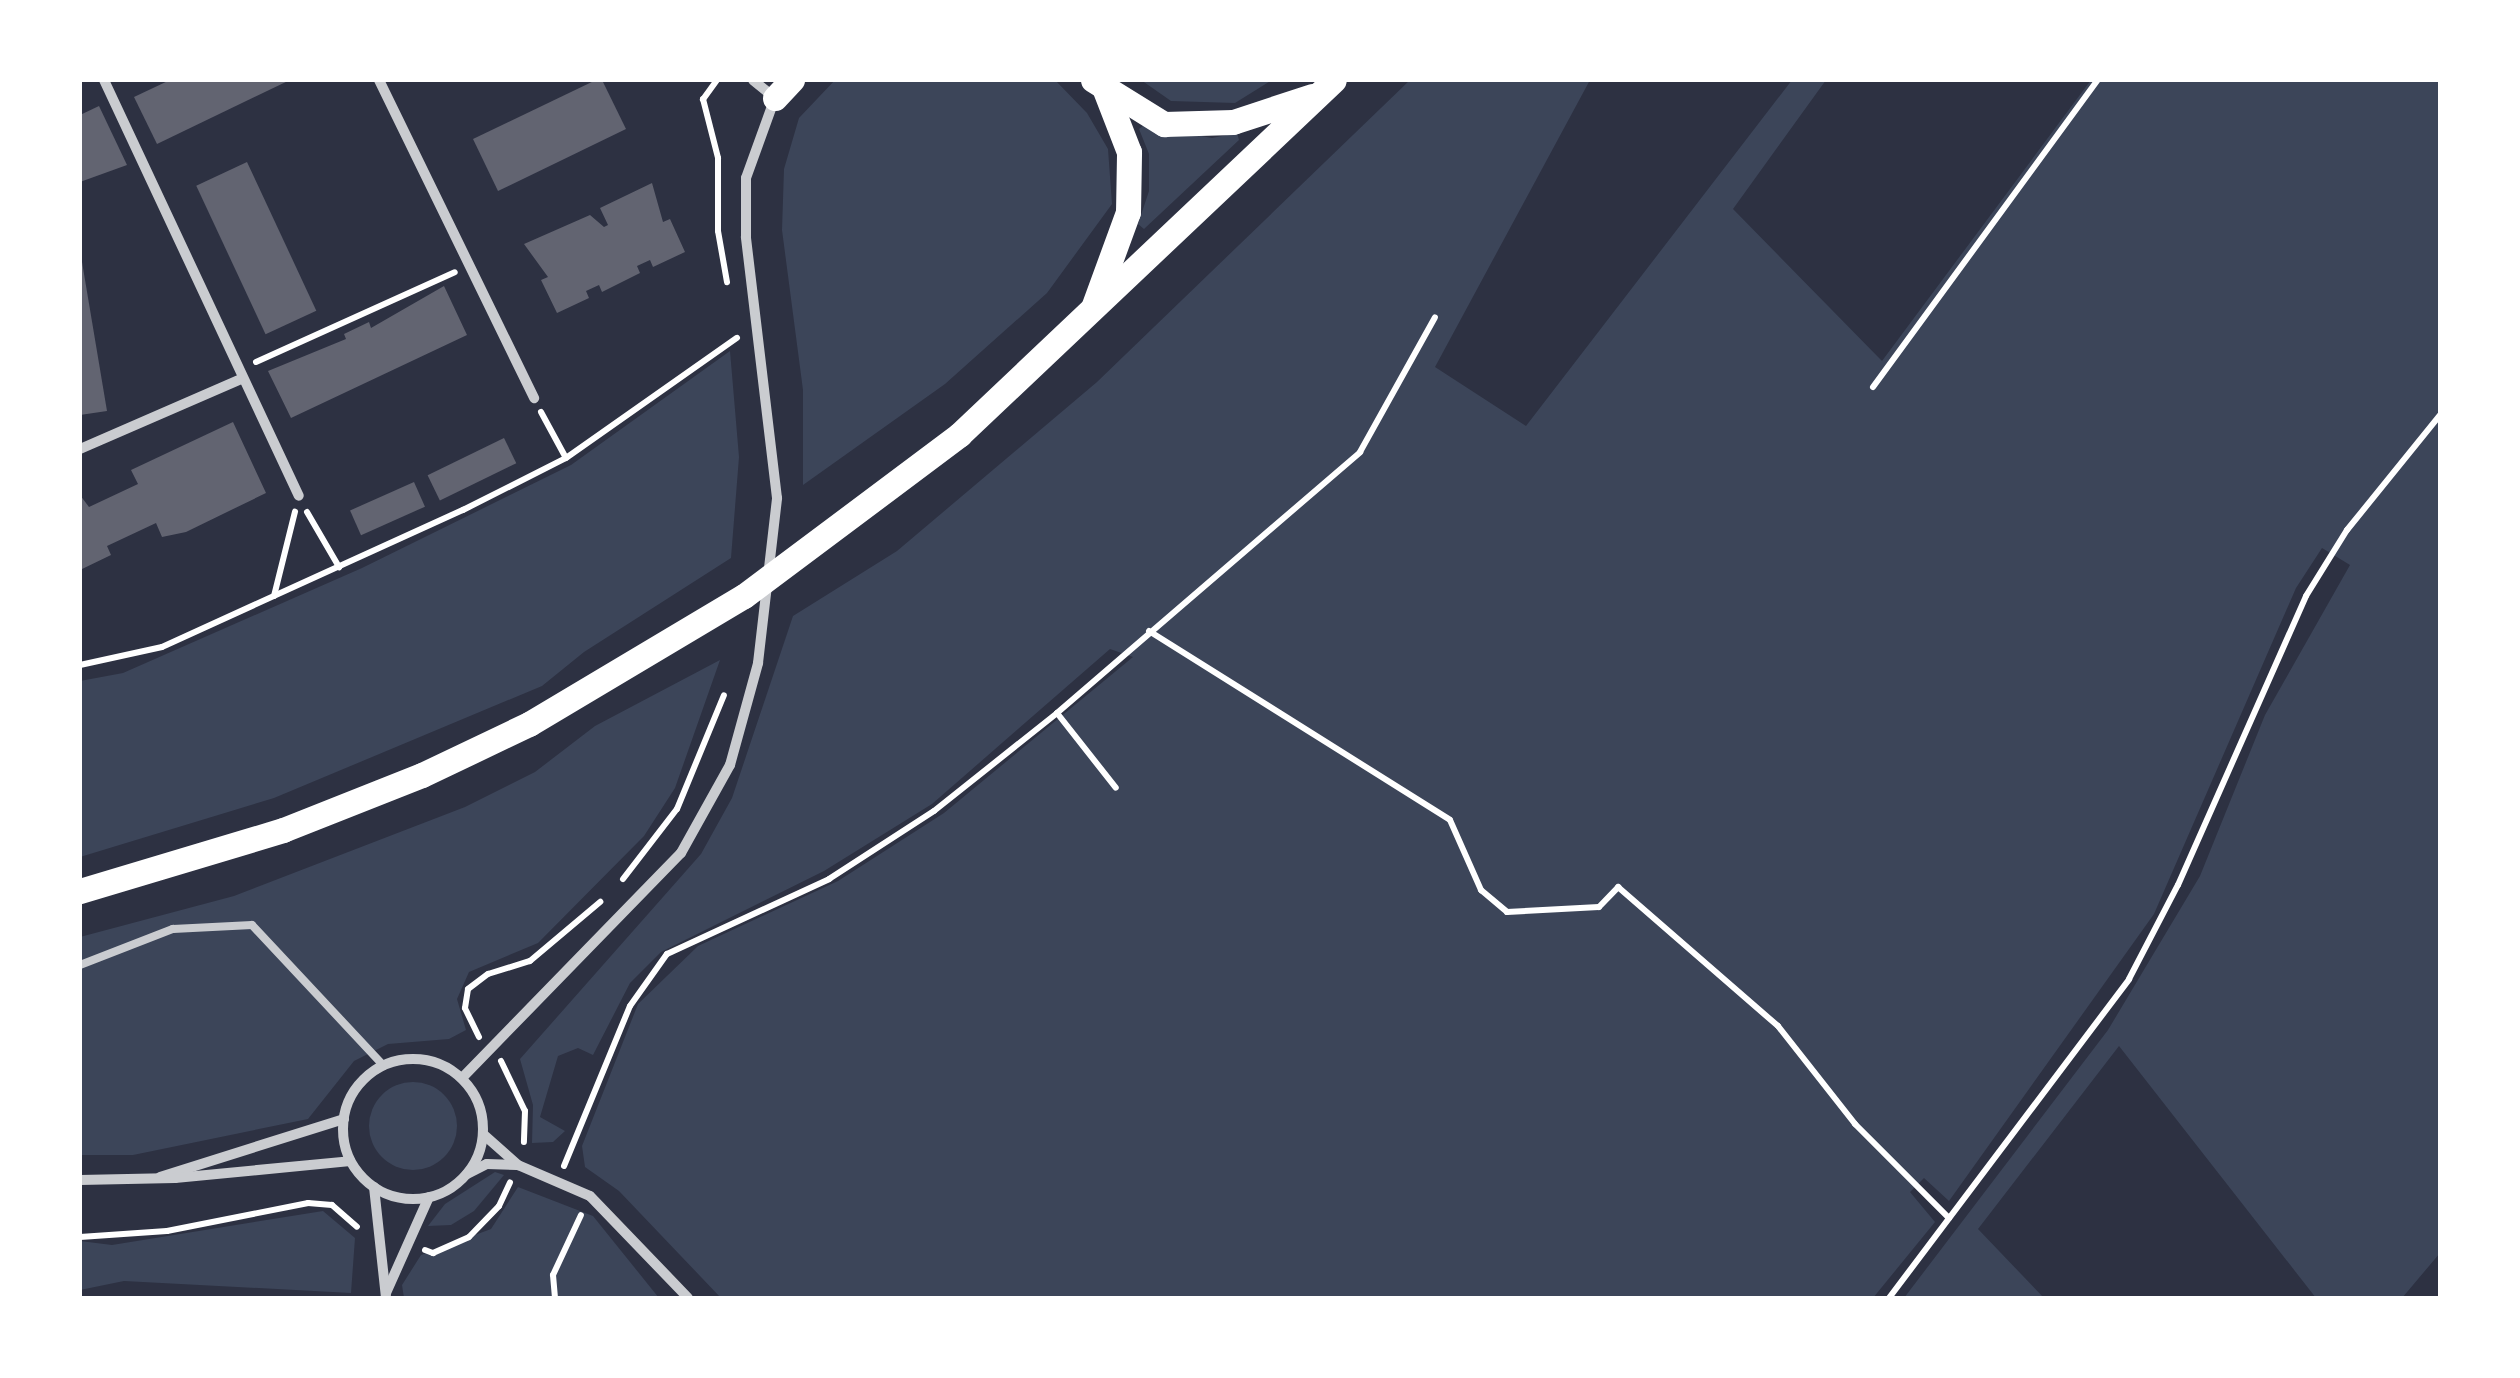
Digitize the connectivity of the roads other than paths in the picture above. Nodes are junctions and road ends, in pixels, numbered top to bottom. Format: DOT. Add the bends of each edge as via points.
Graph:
graph roads {
  1 [pos="104,80"];
  2 [pos="379,80"];
  3 [pos="752,80"];
  4 [pos="1099,85"];
  5 [pos="1327,87"];
  6 [pos="784,89"];
  7 [pos="1092,311"];
  8 [pos="239,375"];
  9 [pos="534,398"];
  10 [pos="80,449"];
  11 [pos="299,496"];
  12 [pos="80,891"];
  13 [pos="80,964"];
  14 [pos="384,1066"];
  15 [pos="462,1078"];
  16 [pos="344,1118"];
  17 [pos="483,1134"];
  18 [pos="350,1160"];
  19 [pos="518,1165"];
  20 [pos="467,1174"];
  21 [pos="160,1177"];
  22 [pos="80,1180"];
  23 [pos="374,1187"];
  24 [pos="429,1197"];
  25 [pos="386,1296"];
  26 [pos="688,1298"];
  1 -- 8 [label="street"];
  2 -- 9 [label="street"];
  3 -- 6 [label="street"];
  4 -- 5 [label="main road" via="1164,124 1234,122"];
  4 -- 7 [label="main road" via="1129,152 1128,212"];
  5 -- 7 [label="main road"];
  6 -- 15 [label="street" via="746,178 746,237 777,498 758,663 730,766 680,853"];
  7 -- 12 [label="main road" via="959,434 857,516 744,596 529,724 283,830"];
  8 -- 10 [label="street"];
  8 -- 11 [label="street"];
  13 -- 14 [label="lane" via="173,929 252,925"];
  14 -- 15 [label="street" via="416,1059"];
  14 -- 16 [label="street" via="352,1095"];
  15 -- 17 [label="street" via="482,1114"];
  16 -- 18 [label="street"];
  16 -- 21 [label="street"];
  17 -- 19 [label="street"];
  17 -- 20 [label="street"];
  18 -- 21 [label="street"];
  18 -- 23 [label="street"];
  19 -- 20 [label="street" via="486,1164"];
  19 -- 26 [label="street" via="590,1196"];
  20 -- 24 [label="street"];
  21 -- 22 [label="street"];
  23 -- 24 [label="street" via="406,1198"];
  23 -- 25 [label="street"];
  24 -- 25 [label="street"];
}
